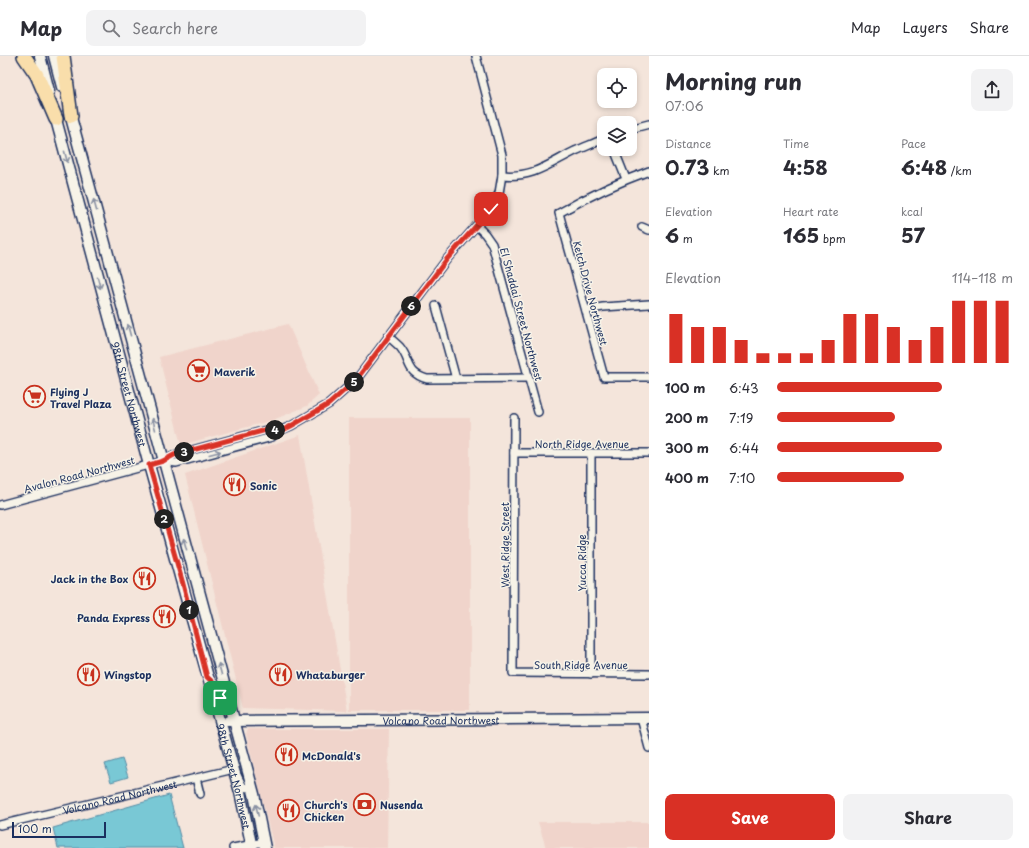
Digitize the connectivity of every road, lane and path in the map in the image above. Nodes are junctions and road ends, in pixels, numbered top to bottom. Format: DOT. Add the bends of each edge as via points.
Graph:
graph roads {
  1 [pos="24,56"];
  2 [pos="40,56"];
  3 [pos="54,56"];
  4 [pos="63,56"];
  5 [pos="476,56"];
  6 [pos="70,116"];
  7 [pos="56,119"];
  8 [pos="649,124"];
  9 [pos="637,127"];
  10 [pos="597,142"];
  11 [pos="617,156"];
  12 [pos="649,171"];
  13 [pos="502,175"];
  14 [pos="626,179"];
  15 [pos="477,226"];
  16 [pos="642,227"];
  17 [pos="649,230"];
  18 [pos="649,304"];
  19 [pos="436,306"];
  20 [pos="586,310"];
  21 [pos="388,336"];
  22 [pos="649,377"];
  23 [pos="529,378"];
  24 [pos="456,379"];
  25 [pos="538,412"];
  26 [pos="514,418"];
  27 [pos="514,453"];
  28 [pos="591,453"];
  29 [pos="649,453"];
  30 [pos="163,461"];
  31 [pos="149,465"];
  32 [pos="0,506"];
  33 [pos="513,673"];
  34 [pos="591,674"];
  35 [pos="649,674"];
  36 [pos="207,677"];
  37 [pos="645,718"];
  38 [pos="234,720"];
  39 [pos="226,742"];
  40 [pos="649,748"];
  41 [pos="234,769"];
  42 [pos="196,778"];
  43 [pos="248,788"];
  44 [pos="200,794"];
  45 [pos="0,825"];
  46 [pos="265,845"];
  47 [pos="252,846"];
  48 [pos="233,848"];
  1 -- 7 [label="highway" via="37,75"];
  2 -- 7 [label="main road, 98th Street Northwest"];
  3 -- 6 [label="main road, 98th Street Northwest"];
  4 -- 6 [label="highway"];
  5 -- 13 [label="street, Avalon Road Northwest" via="502,156"];
  30 -- 6 [label="main road, 98th Street Northwest, one-way"];
  7 -- 31 [label="main road, 98th Street Northwest, one-way"];
  8 -- 9 [label="street"];
  10 -- 13 [label="street" via="538,171 524,175"];
  11 -- 14 [label="street"];
  12 -- 14 [label="street"];
  13 -- 15 [label="street, Avalon Road Northwest" via="491,209"];
  14 -- 20 [label="street, Ketch Drive Northwest" via="591,195 559,214"];
  15 -- 21 [label="street, Avalon Road Northwest" via="447,259"];
  15 -- 23 [label="street, El Shaddai Street Northwest" via="492,244"];
  16 -- 17 [label="street"];
  18 -- 20 [label="street"];
  19 -- 24 [label="street"];
  20 -- 22 [label="street, Ketch Drive Northwest" via="604,377"];
  21 -- 24 [label="street" via="400,347 410,369 418,376 427,379"];
  21 -- 30 [label="street, Avalon Road Northwest" via="356,380 329,404 272,438 176,463"];
  23 -- 24 [label="street"];
  23 -- 25 [label="street, El Shaddai Street Northwest"];
  26 -- 27 [label="street, West Ridge Street"];
  27 -- 28 [label="street, North Ridge Avenue"];
  27 -- 33 [label="street, West Ridge Street"];
  28 -- 29 [label="street, North Ridge Avenue"];
  28 -- 34 [label="street, Yucca Ridge"];
  30 -- 31 [label="street, Avalon Road Northwest"];
  38 -- 30 [label="main road, 98th Street Northwest, one-way"];
  31 -- 32 [label="street, Avalon Road Northwest"];
  31 -- 36 [label="main road, 98th Street Northwest"];
  33 -- 34 [label="street, South Ridge Avenue"];
  34 -- 35 [label="street, South Ridge Avenue"];
  36 -- 38 [label="main road" via="216,686 226,720"];
  36 -- 39 [label="main road, 98th Street Northwest"];
  37 -- 38 [label="main road, Volcano Road Northwest"];
  37 -- 40 [label="street"];
  38 -- 43 [label="main road, 98th Street Northwest"];
  39 -- 41 [label="main road, 98th Street Northwest"];
  39 -- 43 [label="main road" via="235,755"];
  41 -- 42 [label="street, Volcano Road Northwest"];
  41 -- 43 [label="street"];
  41 -- 47 [label="main road, 98th Street Northwest"];
  42 -- 44 [label="street"];
  42 -- 45 [label="street, Volcano Road Northwest"];
  46 -- 43 [label="main road, 98th Street Northwest, one-way"];
  46 -- 47 [label="street"];
  47 -- 48 [label="street"];
}
